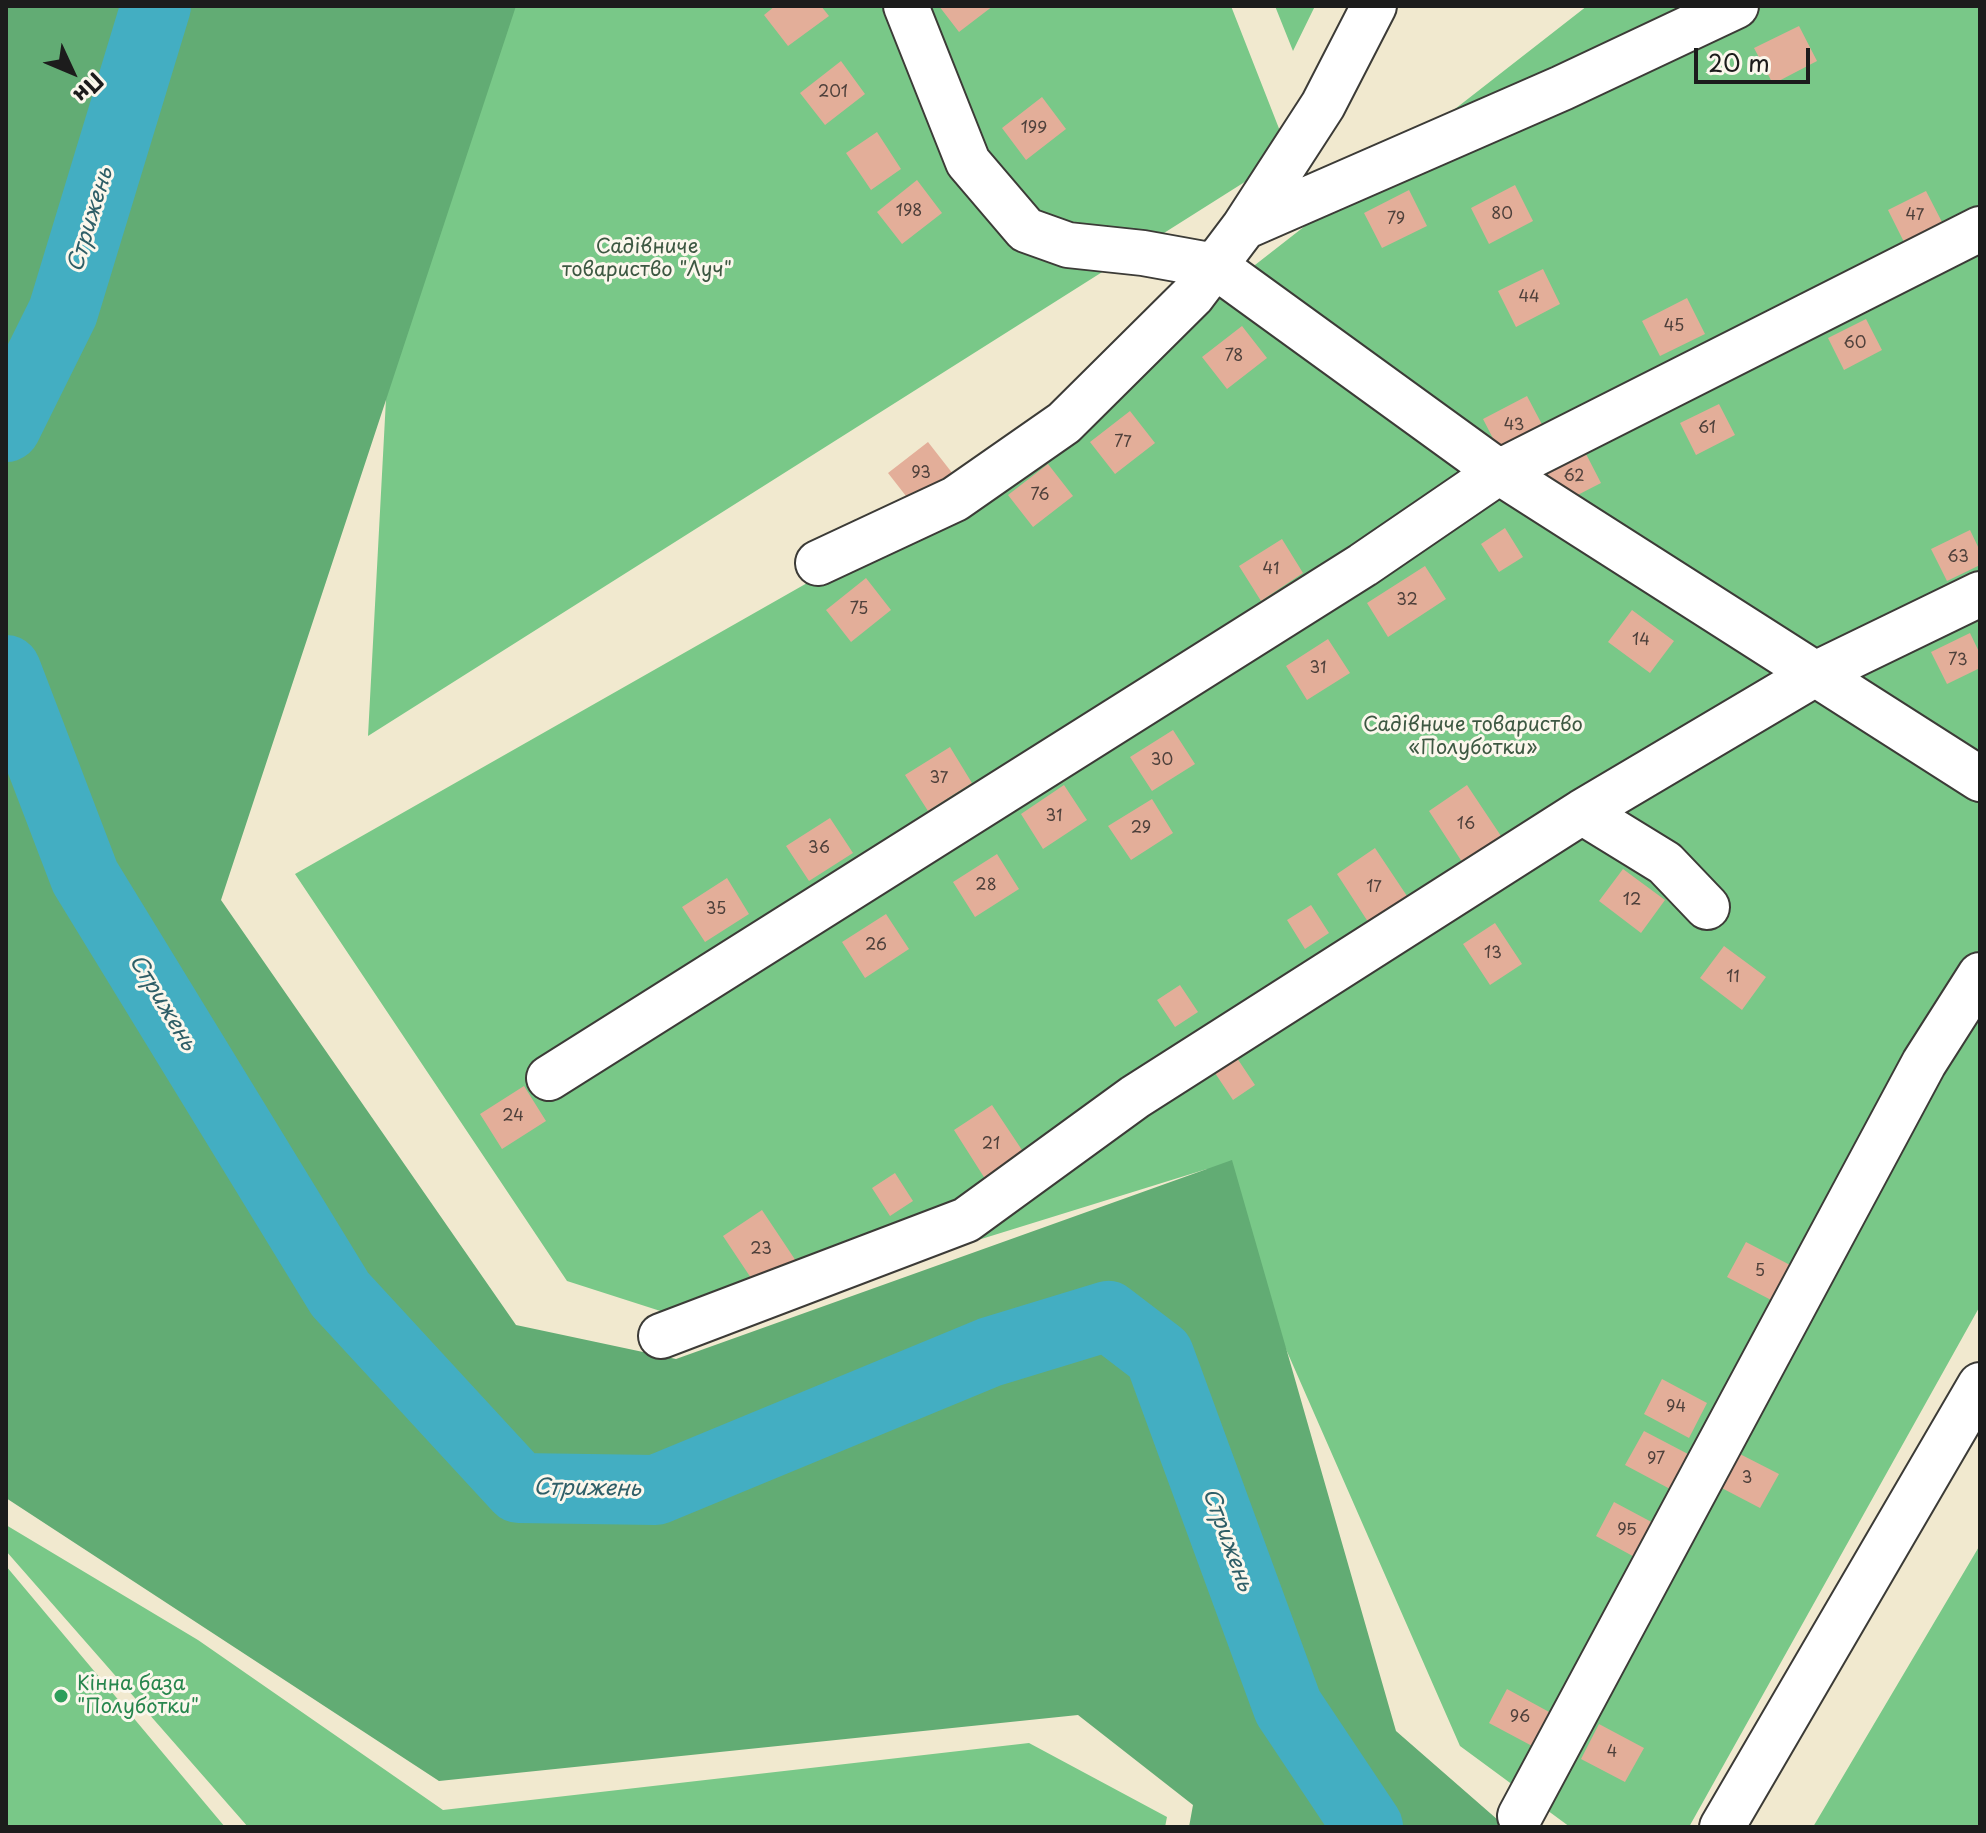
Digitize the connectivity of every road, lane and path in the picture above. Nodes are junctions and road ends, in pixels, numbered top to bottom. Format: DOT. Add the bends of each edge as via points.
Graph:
graph roads {
  1 [pos="906,6"];
  2 [pos="1374,6"];
  3 [pos="1736,6"];
  4 [pos="1244,227"];
  5 [pos="1980,229"];
  6 [pos="1215,266"];
  7 [pos="1499,472"];
  8 [pos="818,563"];
  9 [pos="1980,594"];
  10 [pos="1815,674"];
  11 [pos="1980,779"];
  12 [pos="1582,812"];
  13 [pos="1707,907"];
  14 [pos="1980,975"];
  15 [pos="549,1078"];
  16 [pos="661,1336"];
  17 [pos="1980,1385"];
  18 [pos="1520,1816"];
  19 [pos="1722,1827"];
  1 -- 6 [label="street" via="968,162 1026,230 1068,245"];
  2 -- 4 [label="street" via="1323,105"];
  3 -- 4 [label="street"];
  4 -- 6 [label="street"];
  5 -- 7 [label="street"];
  6 -- 7 [label="street"];
  6 -- 8 [label="street" via="1192,296 1064,423 955,499"];
  7 -- 10 [label="street"];
  7 -- 15 [label="street" via="1363,565"];
  9 -- 10 [label="street"];
  10 -- 11 [label="street"];
  10 -- 12 [label="street"];
  12 -- 13 [label="street" via="1665,863"];
  12 -- 16 [label="street" via="1135,1097 966,1220"];
  14 -- 18 [label="street" via="1924,1063"];
  17 -- 19 [label="street"];
}
